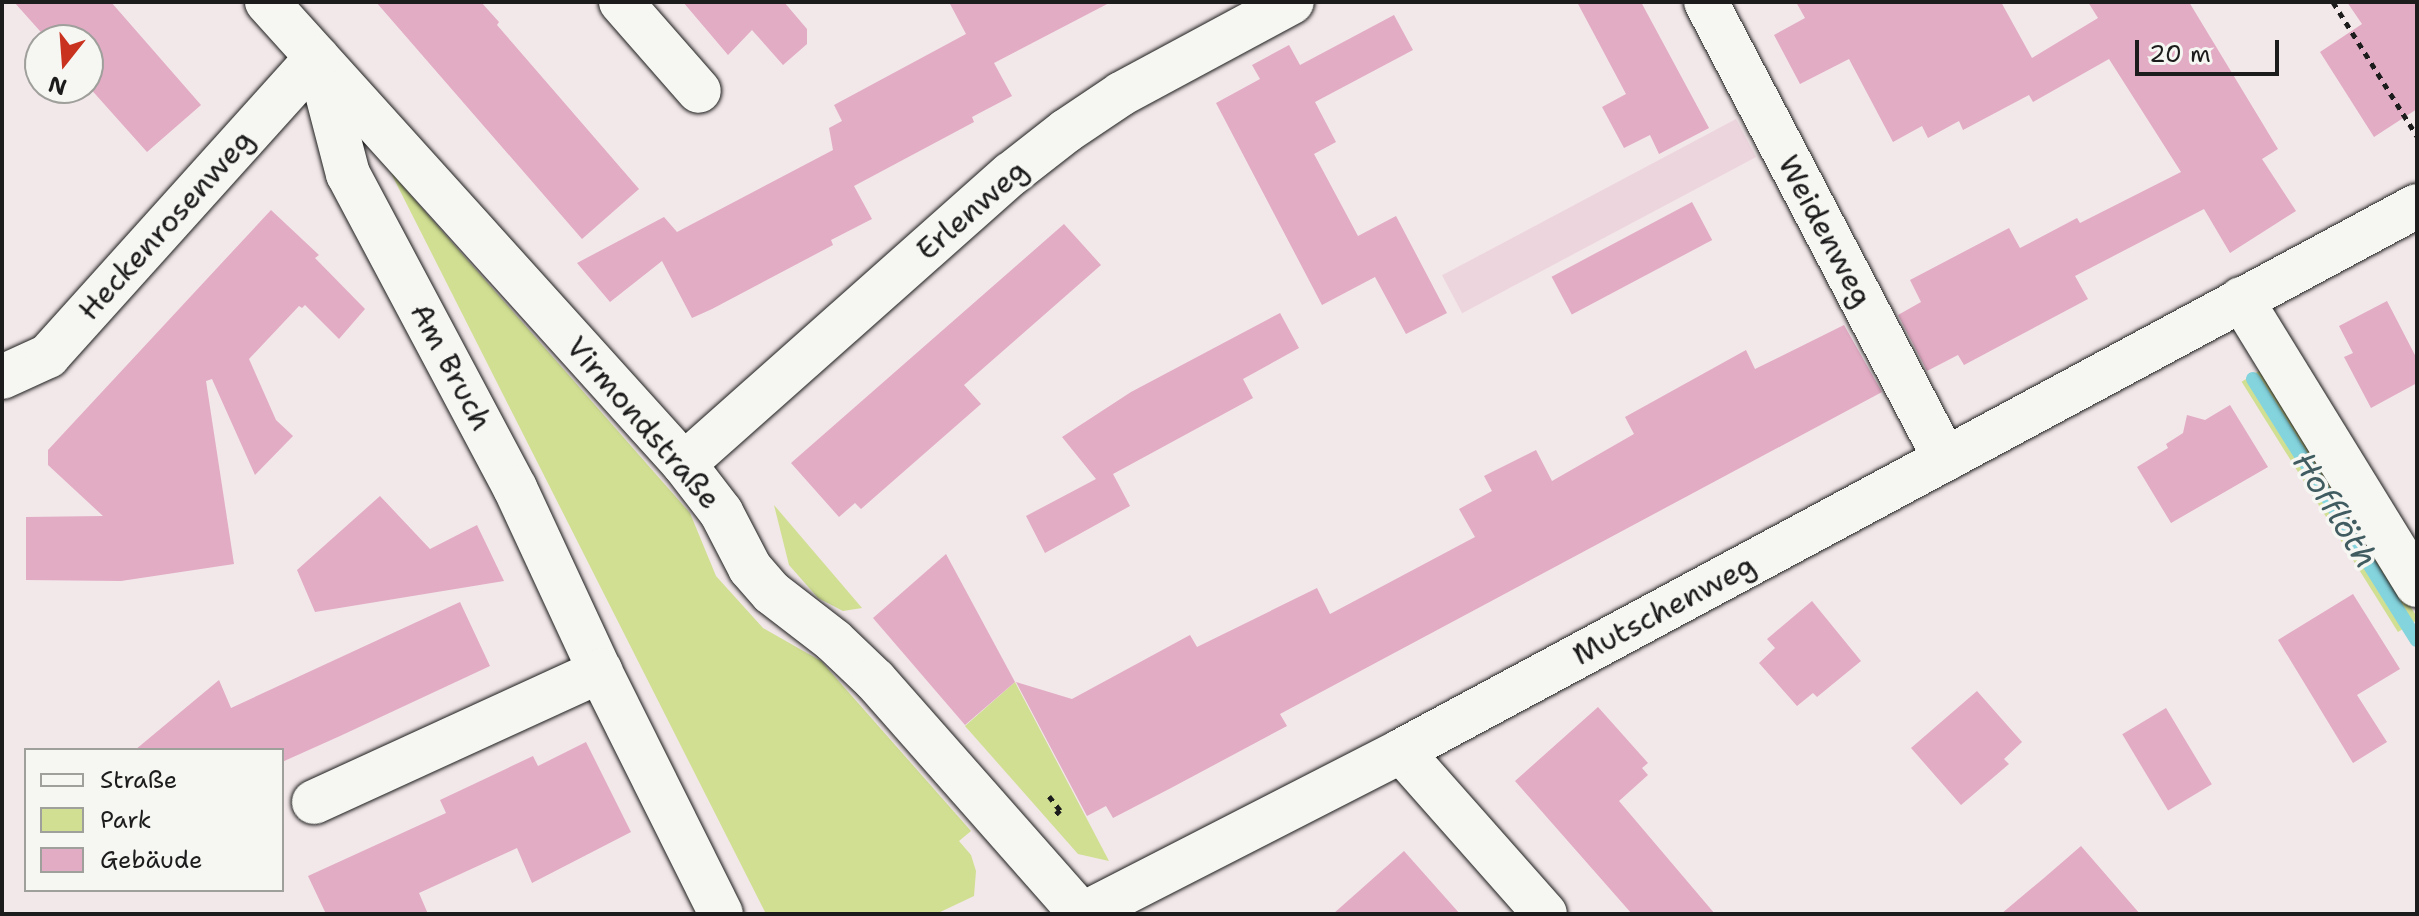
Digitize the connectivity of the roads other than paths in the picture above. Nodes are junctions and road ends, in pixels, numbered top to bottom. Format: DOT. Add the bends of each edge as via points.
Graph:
graph roads {
  1 [pos="267,2"];
  2 [pos="621,2"];
  3 [pos="1292,2"];
  4 [pos="1706,2"];
  5 [pos="317,57"];
  6 [pos="699,91"];
  7 [pos="2417,206"];
  8 [pos="2241,299"];
  9 [pos="2,377"];
  10 [pos="1945,459"];
  11 [pos="684,464"];
  12 [pos="2417,585"];
  13 [pos="600,671"];
  14 [pos="1401,751"];
  15 [pos="314,802"];
  16 [pos="721,914"];
  17 [pos="1082,914"];
  18 [pos="1545,914"];
  1 -- 5 [label="street, Virmondstraße"];
  2 -- 6 [label="street"];
  3 -- 11 [label="street, Erlenweg" via="1121,94 1066,131"];
  4 -- 10 [label="street, Weidenweg"];
  5 -- 9 [label="street, Heckenrosenweg" via="48,356"];
  5 -- 11 [label="street, Virmondstraße"];
  5 -- 13 [label="street, Am Bruch" via="348,174 515,488"];
  7 -- 8 [label="street, Mutschenweg"];
  8 -- 10 [label="street, Mutschenweg"];
  8 -- 12 [label="street"];
  10 -- 14 [label="street, Mutschenweg"];
  11 -- 17 [label="street, Virmondstraße" via="710,495 750,568 772,593 875,680"];
  13 -- 15 [label="street"];
  13 -- 16 [label="street, Am Bruch"];
  14 -- 17 [label="street, Mutschenweg"];
  14 -- 18 [label="street"];
}
